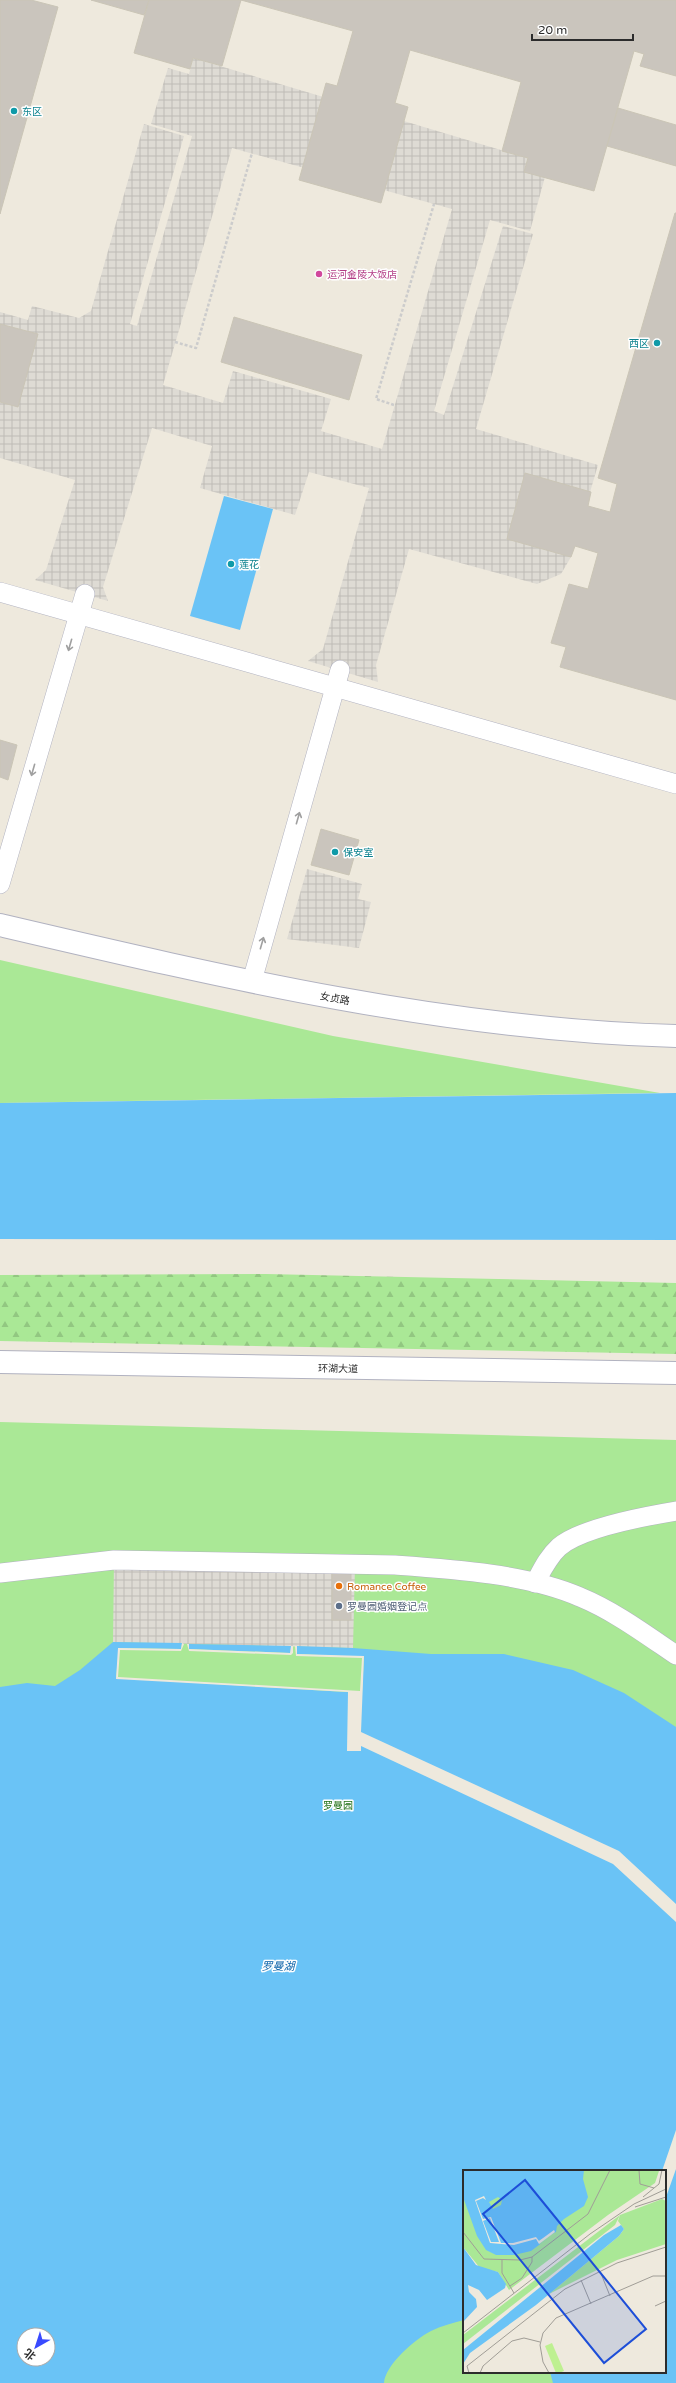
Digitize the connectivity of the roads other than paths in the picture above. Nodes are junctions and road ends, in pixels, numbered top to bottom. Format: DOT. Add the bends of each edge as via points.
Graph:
graph roads {
  1 [pos="0,592"];
  2 [pos="85,594"];
  3 [pos="79,615"];
  4 [pos="337,679"];
  5 [pos="676,784"];
  6 [pos="0,884"];
  7 [pos="0,925"];
  8 [pos="252,981"];
  9 [pos="676,1036"];
  10 [pos="0,1362"];
  11 [pos="676,1373"];
  12 [pos="676,1511"];
  13 [pos="0,1573"];
  14 [pos="535,1583"];
  15 [pos="676,1655"];
  1 -- 3 [label="lane"];
  2 -- 3 [label="lane"];
  3 -- 4 [label="lane"];
  3 -- 6 [label="lane, one-way"];
  4 -- 5 [label="lane"];
  8 -- 4 [label="lane, one-way"];
  7 -- 8 [label="street, 女贞路"];
  8 -- 9 [label="street, 女贞路" via="334,998 472,1020 612,1034"];
  10 -- 11 [label="street, 环湖大道"];
  12 -- 14 [label="lane" via="573,1537 558,1548 546,1562"];
  13 -- 14 [label="lane" via="114,1560 395,1565 440,1568"];
  14 -- 15 [label="lane" via="580,1596 629,1623"];
}
